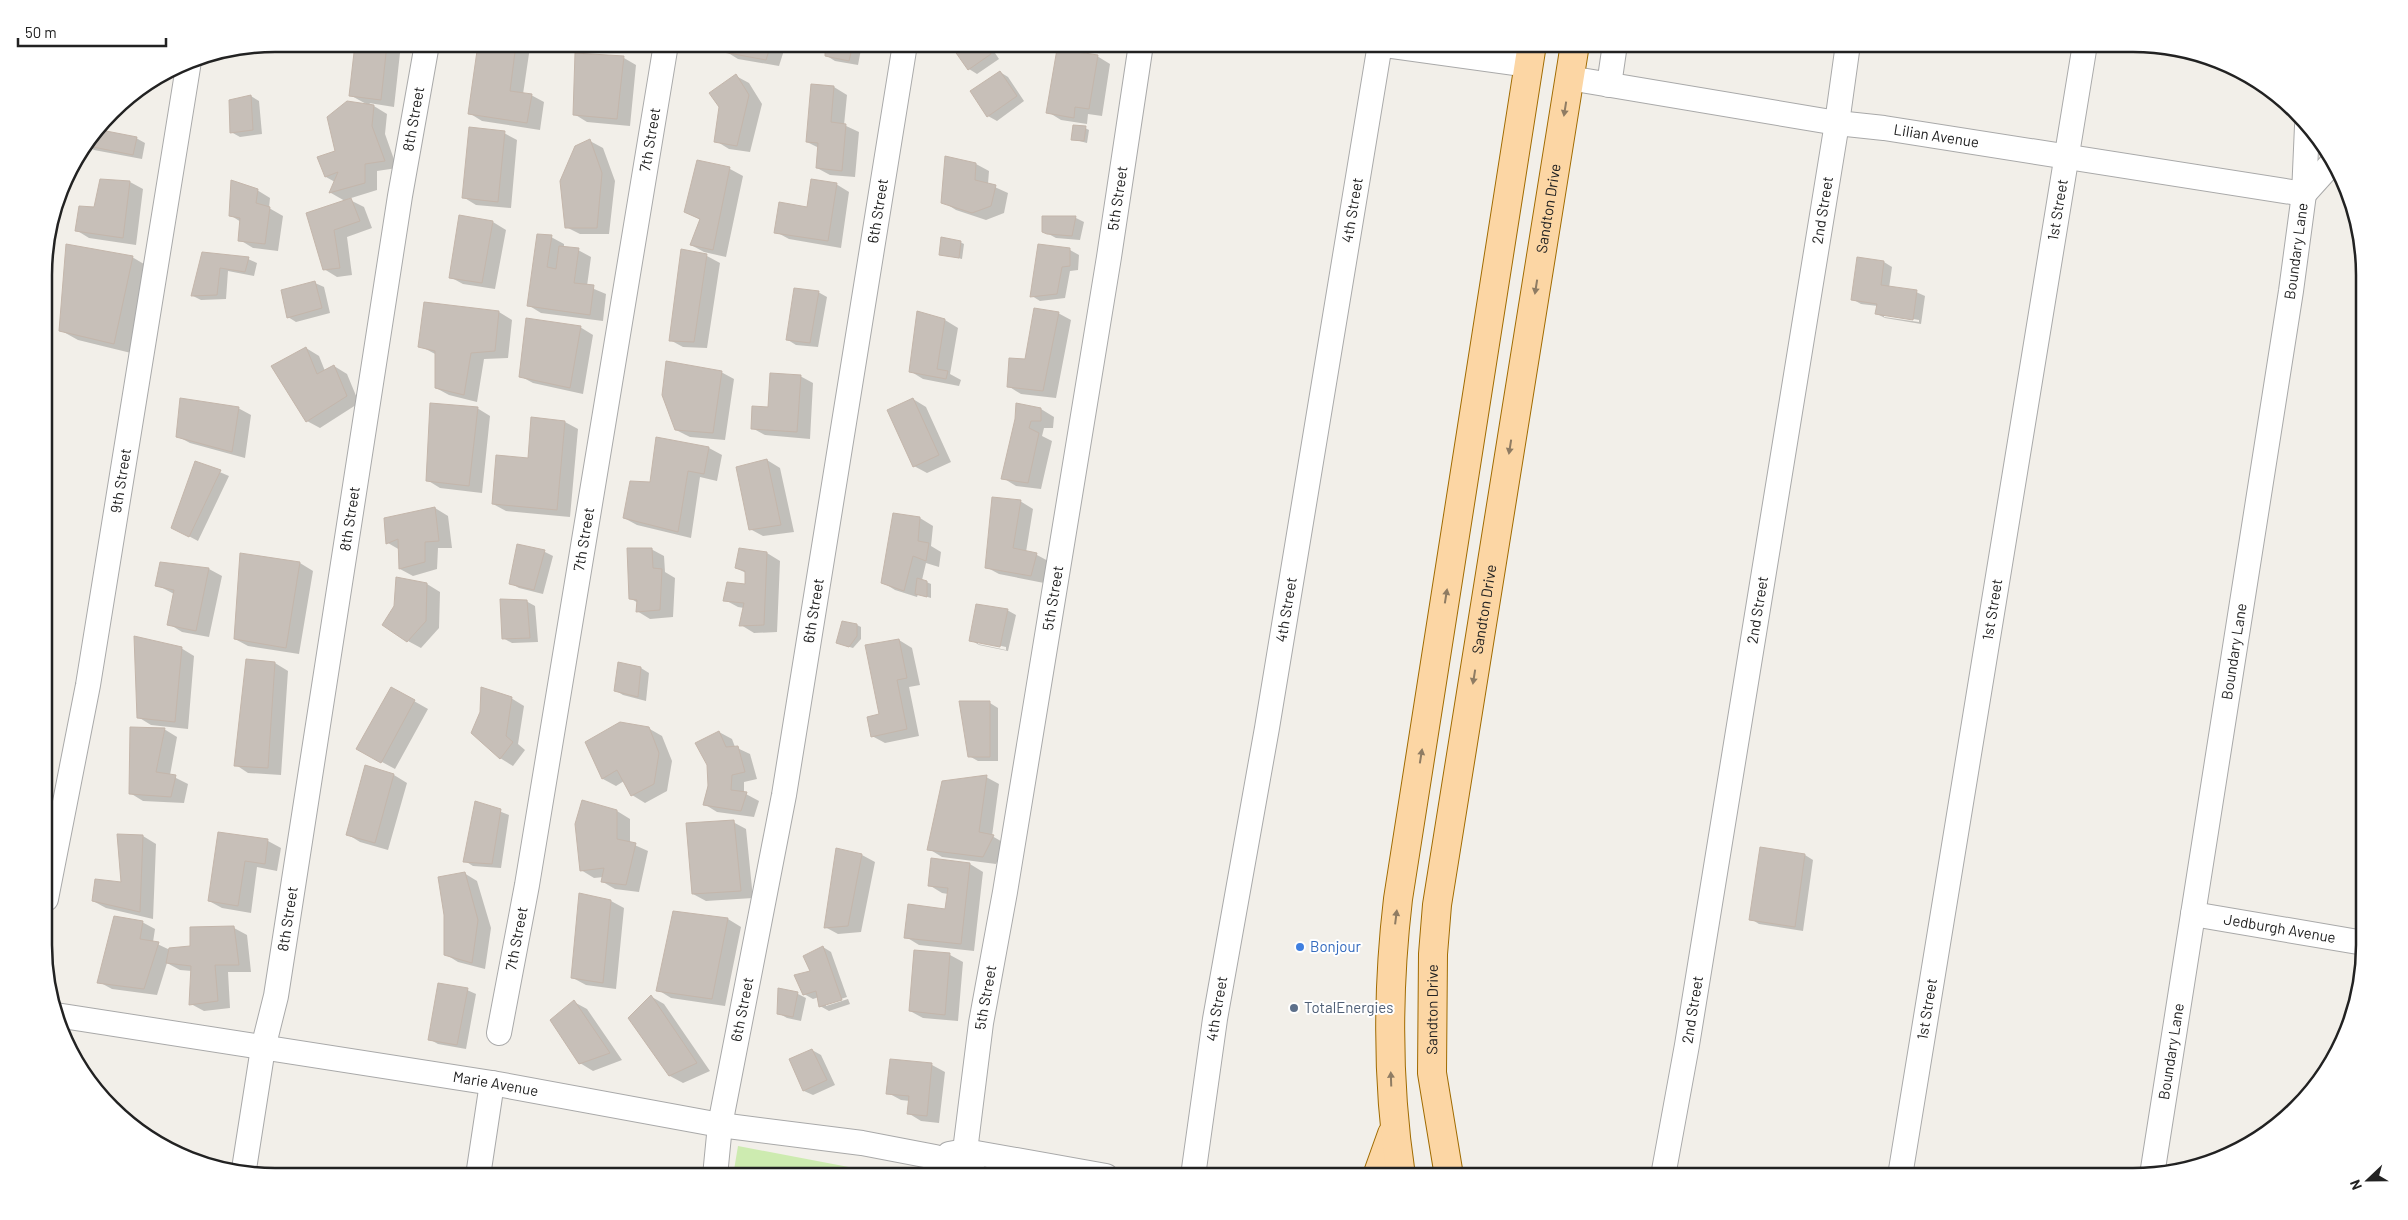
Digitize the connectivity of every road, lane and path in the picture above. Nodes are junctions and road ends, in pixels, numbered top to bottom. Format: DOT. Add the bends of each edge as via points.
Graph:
graph roads {
  1 [pos="426,52"];
  2 [pos="665,52"];
  3 [pos="904,52"];
  4 [pos="1140,52"];
  5 [pos="1378,52"];
  6 [pos="1500,52"];
  7 [pos="1574,52"];
  8 [pos="1615,52"];
  9 [pos="1847,52"];
  10 [pos="2084,52"];
  11 [pos="1530,54"];
  12 [pos="186,71"];
  13 [pos="1570,78"];
  14 [pos="1609,85"];
  15 [pos="1837,122"];
  16 [pos="2307,137"];
  17 [pos="2066,156"];
  18 [pos="2328,168"];
  19 [pos="2304,194"];
  20 [pos="52,868"];
  21 [pos="2193,914"];
  22 [pos="2356,942"];
  23 [pos="64,1016"];
  24 [pos="499,1033"];
  25 [pos="263,1048"];
  26 [pos="492,1083"];
  27 [pos="720,1125"];
  28 [pos="1394,1128"];
  29 [pos="965,1151"];
  30 [pos="934,1157"];
  31 [pos="245,1166"];
  32 [pos="2153,1167"];
  33 [pos="479,1168"];
  34 [pos="716,1168"];
  35 [pos="953,1168"];
  36 [pos="1061,1168"];
  37 [pos="1194,1168"];
  38 [pos="1381,1168"];
  39 [pos="1400,1168"];
  40 [pos="1448,1168"];
  41 [pos="1664,1168"];
  42 [pos="1901,1168"];
  1 -- 25 [label="street, 8th Street" via="400,196 276,996"];
  2 -- 24 [label="street, 7th Street"];
  3 -- 27 [label="street, 6th Street" via="784,795"];
  4 -- 29 [label="street, 5th Street" via="1006,892 981,1022"];
  5 -- 37 [label="street, 4th Street" via="1267,728 1214,1019"];
  6 -- 11 [label="street"];
  7 -- 13 [label="main road, Sandton Drive"];
  8 -- 14 [label="street"];
  9 -- 15 [label="street, 2nd Street"];
  10 -- 17 [label="street, 1st Street"];
  28 -- 11 [label="main road, one-way" via="1390,1008 1398,899"];
  12 -- 20 [label="street, 9th Street" via="88,685"];
  13 -- 14 [label="street, Lilian Avenue"];
  13 -- 40 [label="main road, Sandton Drive, one-way" via="1437,905 1433,954 1432,1073"];
  14 -- 15 [label="street, Lilian Avenue"];
  15 -- 17 [label="street, Lilian Avenue"];
  15 -- 41 [label="street, 2nd Street"];
  16 -- 19 [label="street, Boundary Lane"];
  17 -- 19 [label="street, Lilian Avenue"];
  17 -- 42 [label="street, 1st Street"];
  18 -- 19 [label="street"];
  19 -- 21 [label="street, Boundary Lane"];
  21 -- 22 [label="street, Jedburgh Avenue"];
  21 -- 32 [label="street, Boundary Lane"];
  23 -- 25 [label="street, Marie Avenue"];
  25 -- 26 [label="street, Marie Avenue"];
  25 -- 31 [label="street"];
  26 -- 27 [label="street, Marie Avenue"];
  26 -- 33 [label="street"];
  27 -- 30 [label="street, Marie Avenue" via="862,1143"];
  27 -- 34 [label="street, 6th Street"];
  28 -- 38 [label="main road"];
  28 -- 39 [label="main road"];
  29 -- 30 [label="street, Marie Avenue"];
  29 -- 36 [label="street, Marie Avenue"];
  30 -- 35 [label="street, Marie Avenue"];
}
